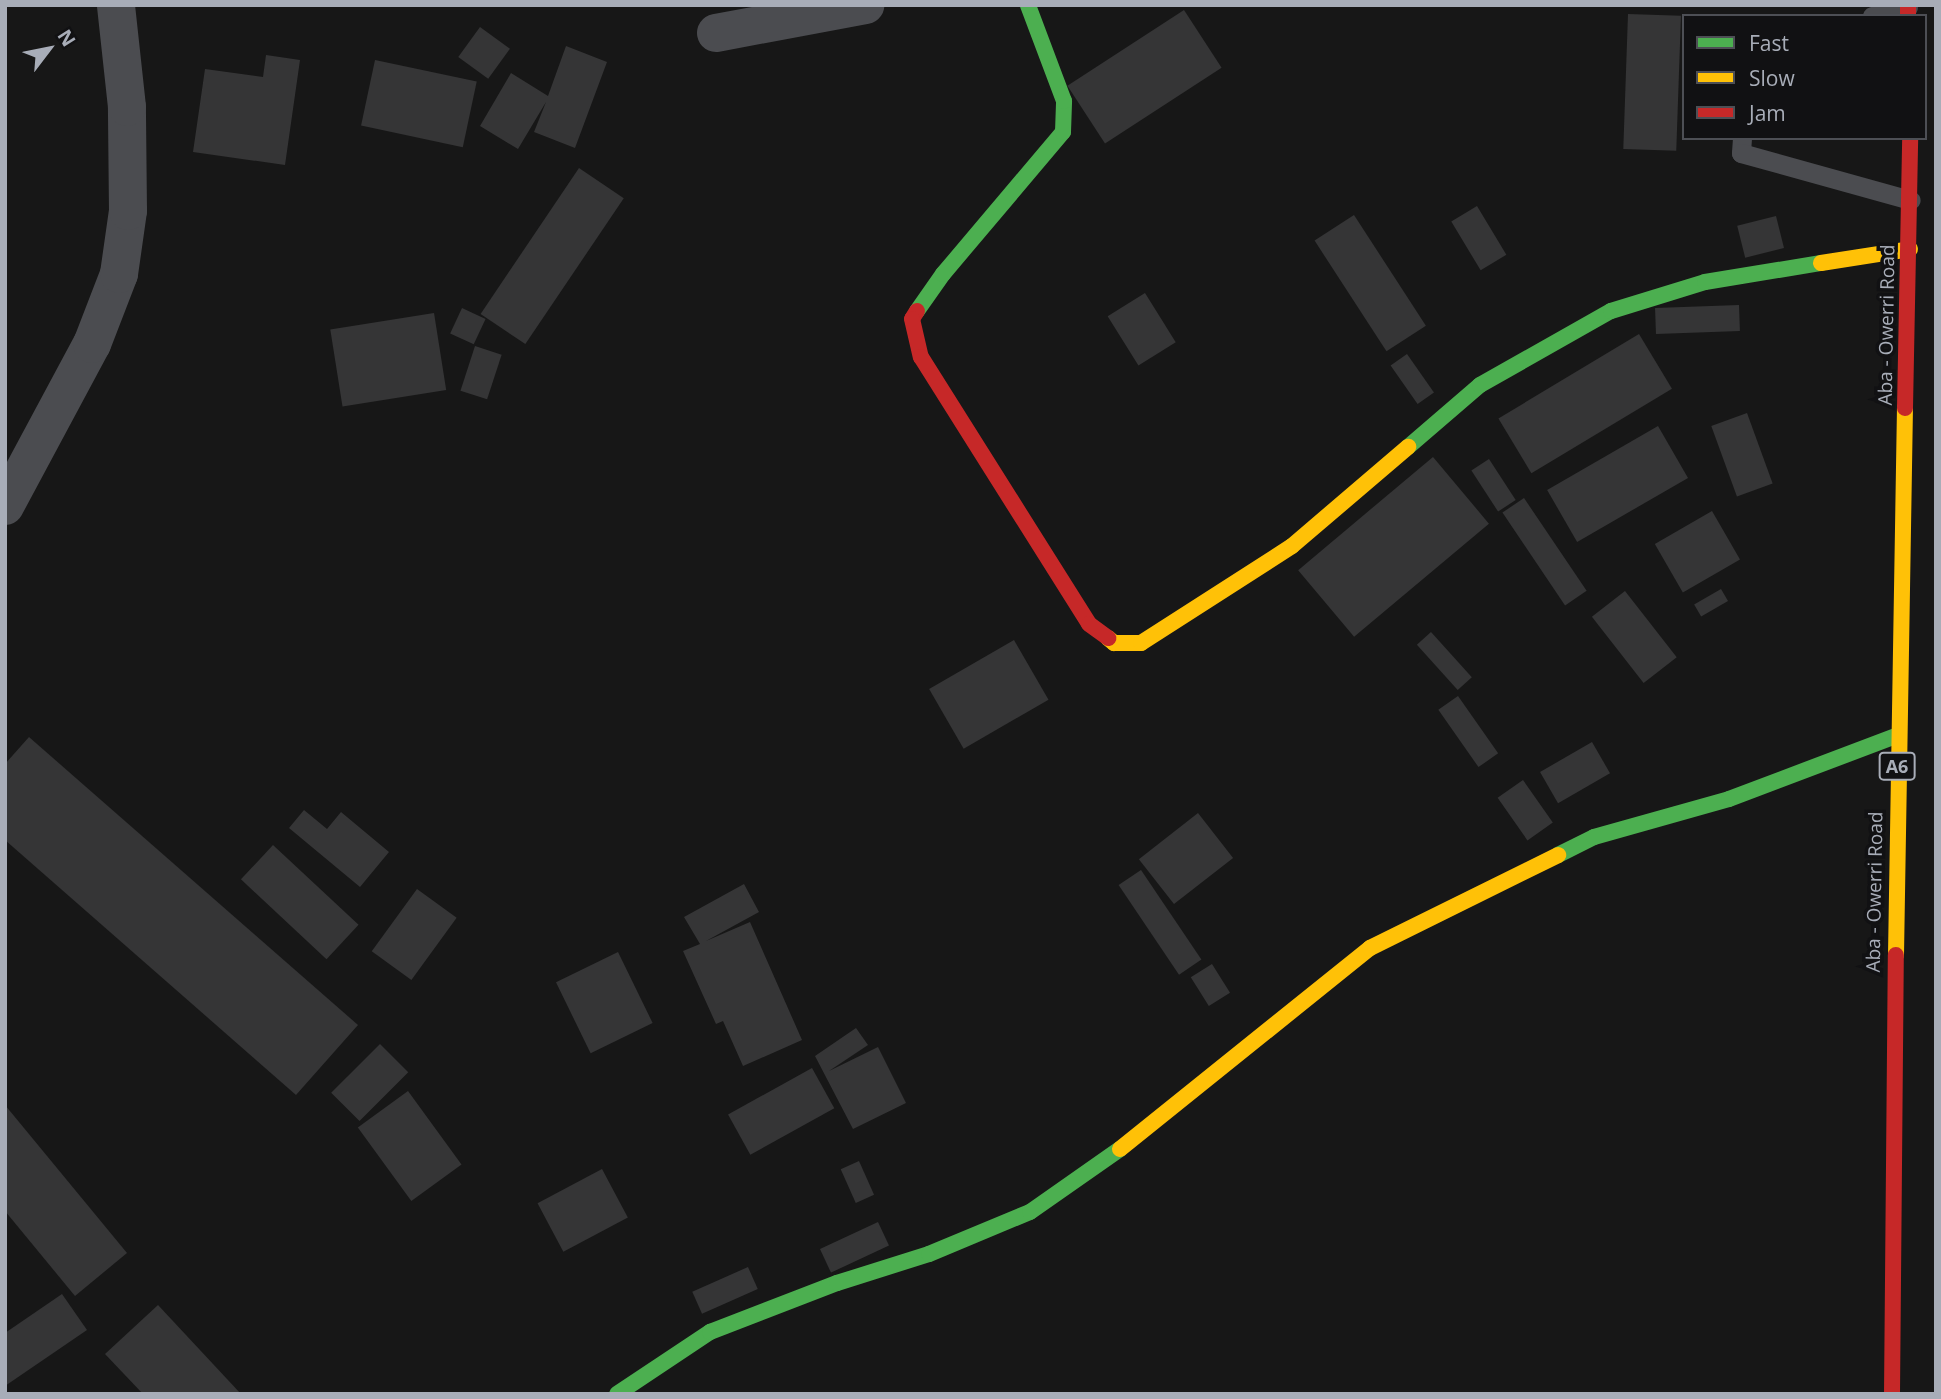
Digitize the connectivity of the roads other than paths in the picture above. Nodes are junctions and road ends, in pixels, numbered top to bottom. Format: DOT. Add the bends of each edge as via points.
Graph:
graph roads {
  1 [pos="116,5"];
  2 [pos="865,5"];
  3 [pos="1028,5"];
  4 [pos="1908,9"];
  5 [pos="1882,14"];
  6 [pos="716,33"];
  7 [pos="1742,140"];
  8 [pos="1910,140"];
  9 [pos="1912,200"];
  10 [pos="1910,249"];
  11 [pos="5,506"];
  12 [pos="1898,735"];
  13 [pos="617,1394"];
  14 [pos="1892,1394"];
  1 -- 11 [label="street" via="127,107 128,211 119,274 92,344"];
  2 -- 6 [label="street"];
  3 -- 10 [label="main road" via="1064,101 1063,132 943,274 912,319 921,357 1089,624 1114,643 1141,643 1292,546 1480,385 1611,311 1706,282"];
  4 -- 5 [label="lane"];
  7 -- 9 [label="lane" via="1741,153"];
  8 -- 9 [label="main road, Aba - Owerri Road / A6"];
  9 -- 10 [label="main road, Aba - Owerri Road / A6"];
  10 -- 12 [label="main road, Aba - Owerri Road / A6"];
  12 -- 13 [label="main road" via="1729,799 1594,837 1370,948 1082,1179 1030,1212 929,1254 837,1283 710,1332"];
  12 -- 14 [label="main road, Aba - Owerri Road / A6"];
}
